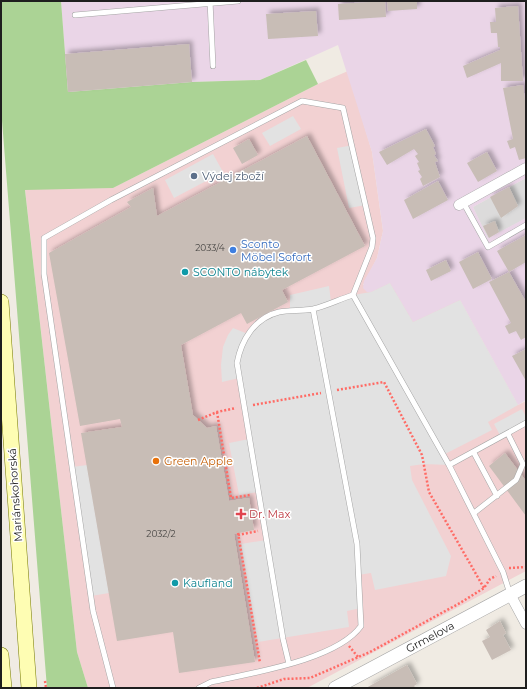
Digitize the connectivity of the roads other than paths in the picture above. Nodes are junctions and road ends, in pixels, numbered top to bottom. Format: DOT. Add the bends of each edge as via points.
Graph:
graph roads {
  1 [pos="238,1"];
  2 [pos="210,2"];
  3 [pos="75,15"];
  4 [pos="213,66"];
  5 [pos="526,168"];
  6 [pos="461,204"];
  7 [pos="526,225"];
  8 [pos="353,295"];
  9 [pos="1,302"];
  10 [pos="313,309"];
  11 [pos="526,423"];
  12 [pos="508,434"];
  13 [pos="474,453"];
  14 [pos="449,465"];
  15 [pos="497,496"];
  16 [pos="474,513"];
  17 [pos="526,586"];
  18 [pos="510,594"];
  19 [pos="526,624"];
  20 [pos="1,655"];
  21 [pos="289,664"];
  22 [pos="210,685"];
  23 [pos="4,688"];
  24 [pos="29,688"];
  25 [pos="113,688"];
  26 [pos="199,688"];
  27 [pos="335,688"];
  1 -- 2 [label="lane"];
  2 -- 3 [label="lane"];
  2 -- 4 [label="lane"];
  5 -- 6 [label="street"];
  6 -- 7 [label="lane" via="488,247"];
  8 -- 10 [label="lane"];
  8 -- 14 [label="lane"];
  8 -- 25 [label="lane" via="372,247 373,238 343,108 302,101 111,200 44,238 44,274 93,611"];
  9 -- 24 [label="main road, Mariánskohorská"];
  10 -- 21 [label="lane" via="356,544 361,626 355,635 346,641"];
  10 -- 21 [label="lane" via="278,312 257,324 239,349 237,364"];
  11 -- 12 [label="lane"];
  12 -- 13 [label="lane"];
  12 -- 15 [label="lane" via="523,464 516,480"];
  13 -- 14 [label="lane"];
  13 -- 15 [label="lane"];
  14 -- 16 [label="lane"];
  15 -- 16 [label="lane"];
  16 -- 18 [label="lane" via="503,572"];
  17 -- 18 [label="street, Grmelova"];
  18 -- 19 [label="street"];
  18 -- 27 [label="street, Grmelova"];
  20 -- 23 [label="main road"];
  21 -- 22 [label="lane"];
  22 -- 26 [label="lane"];
}
